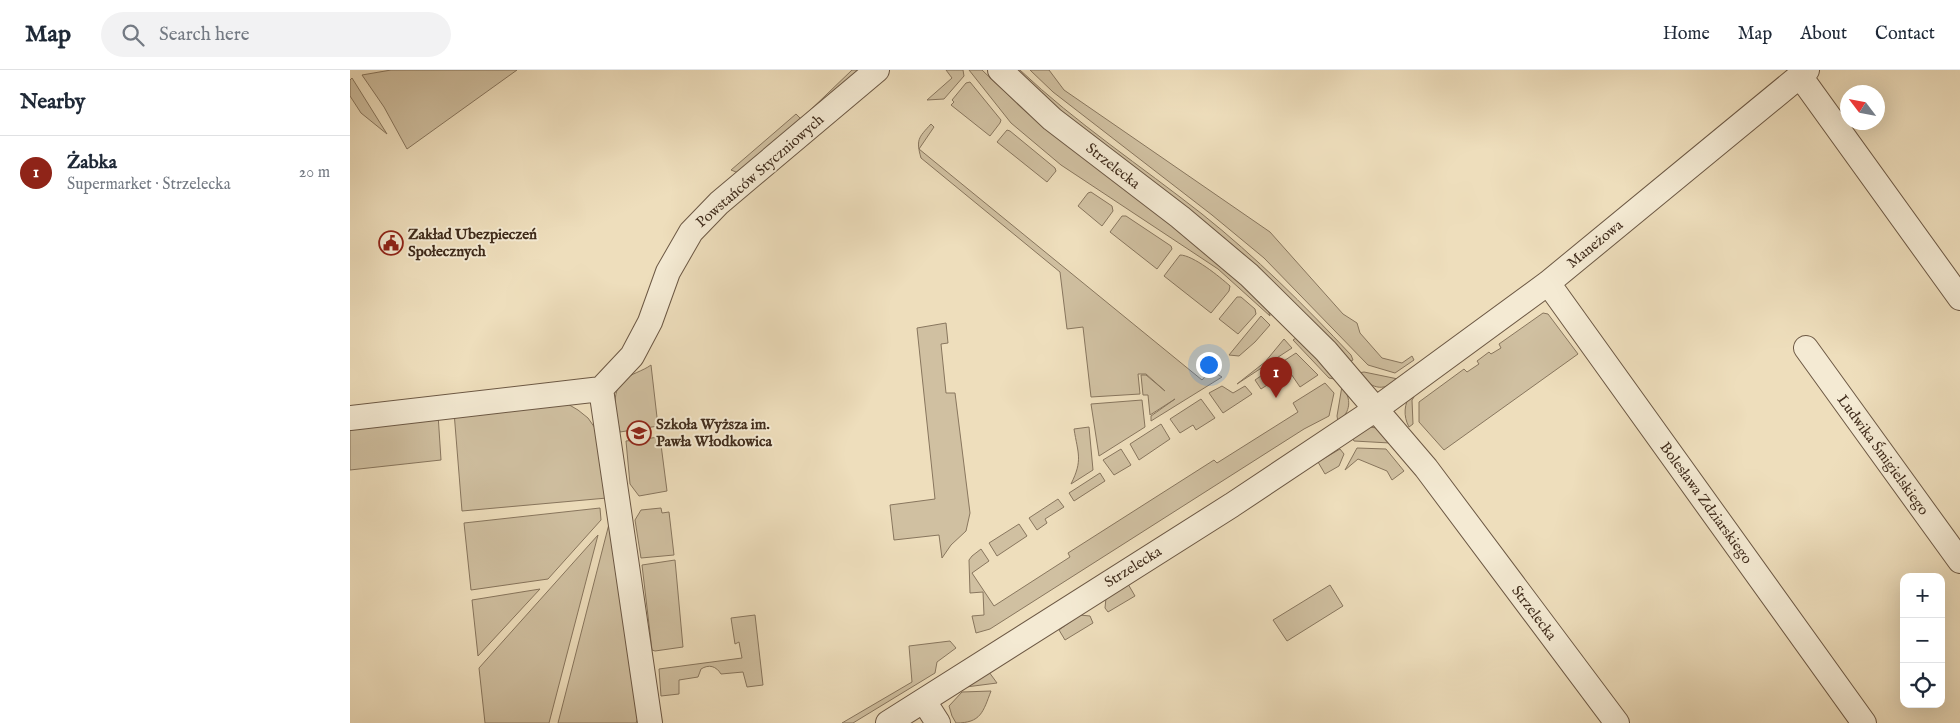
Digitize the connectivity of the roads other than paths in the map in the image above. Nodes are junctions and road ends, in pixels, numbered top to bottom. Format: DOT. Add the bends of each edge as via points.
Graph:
graph roads {
  1 [pos="877,70"];
  2 [pos="1000,70"];
  3 [pos="1804,73"];
  4 [pos="1548,283"];
  5 [pos="1960,298"];
  6 [pos="1806,348"];
  7 [pos="601,389"];
  8 [pos="1376,409"];
  9 [pos="350,418"];
  10 [pos="1960,561"];
  11 [pos="924,701"];
  12 [pos="650,723"];
  13 [pos="888,723"];
  14 [pos="938,723"];
  15 [pos="1617,723"];
  16 [pos="1864,723"];
  1 -- 7 [label="street, Powstańców Styczniowych" via="719,203 691,232 668,272 650,322 632,356"];
  2 -- 8 [label="street, Strzelecka" via="1052,119 1180,217 1249,275 1320,345"];
  3 -- 4 [label="street, Maneżowa"];
  3 -- 5 [label="street"];
  4 -- 8 [label="street, Maneżowa"];
  4 -- 16 [label="street, Bolesława Zdziarskiego"];
  6 -- 10 [label="street, Ludwika Śmigielskiego"];
  7 -- 9 [label="street"];
  7 -- 12 [label="street"];
  8 -- 11 [label="street, Strzelecka" via="1240,500"];
  8 -- 15 [label="street, Strzelecka" via="1426,468"];
  11 -- 13 [label="street, Strzelecka"];
  11 -- 14 [label="street"];
}
